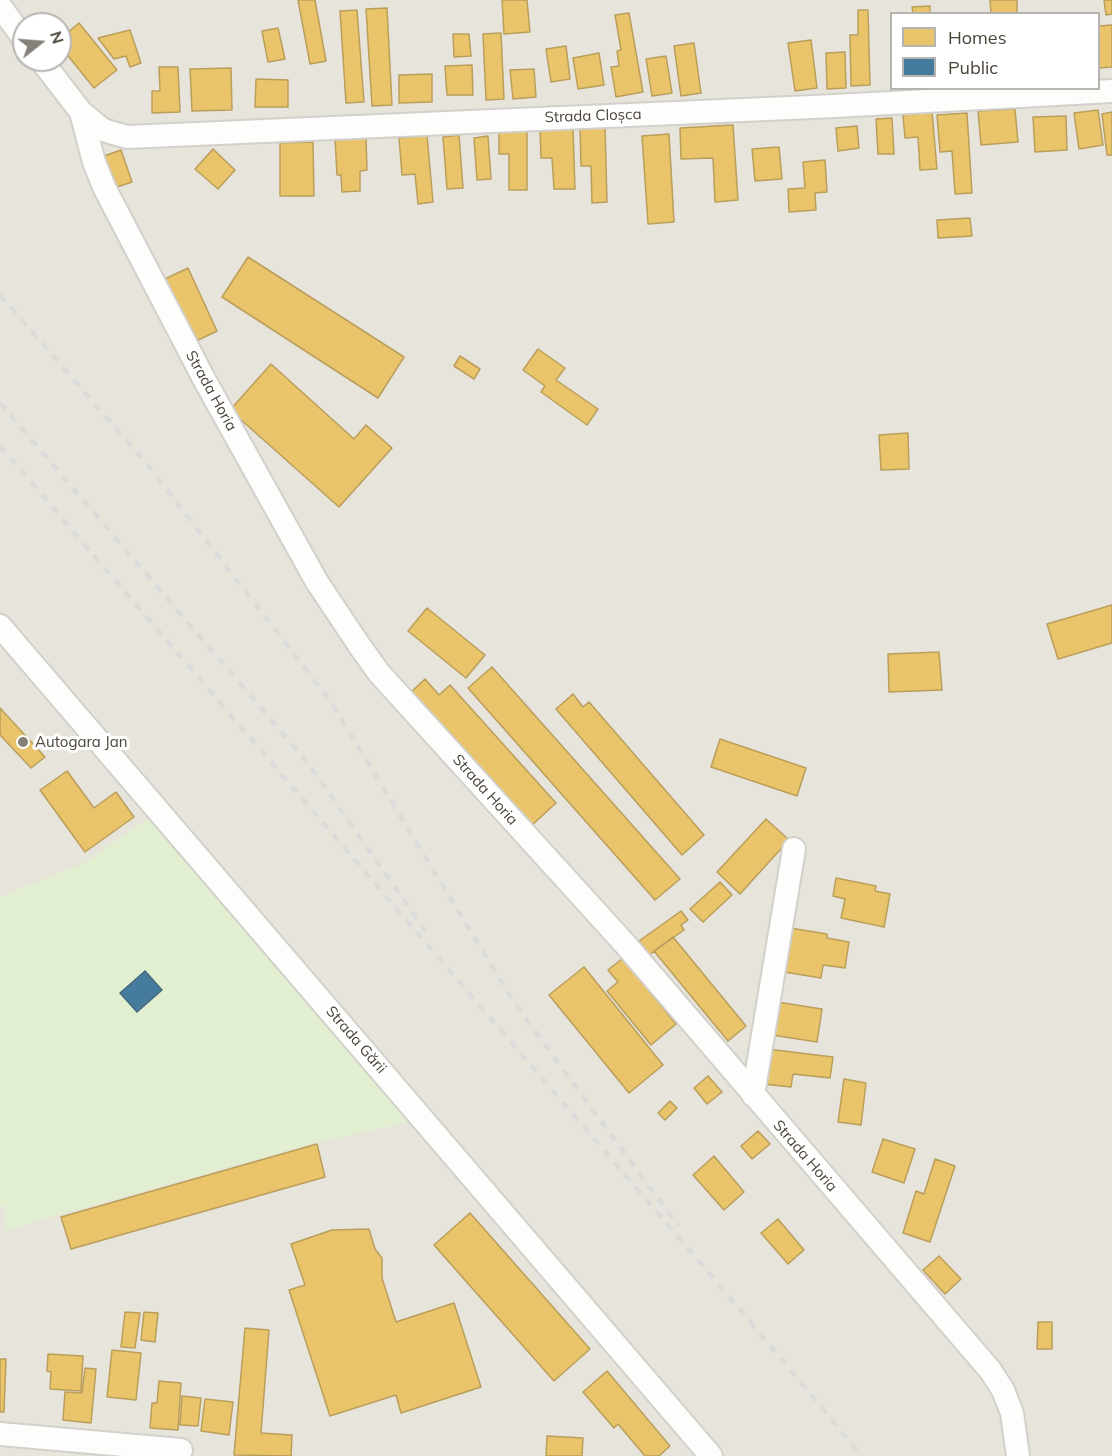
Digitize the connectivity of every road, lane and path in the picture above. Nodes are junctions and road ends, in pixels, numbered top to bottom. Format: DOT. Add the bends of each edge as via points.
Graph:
graph roads {
  1 [pos="0,6"];
  2 [pos="12,22"];
  3 [pos="49,72"];
  4 [pos="1112,91"];
  5 [pos="81,112"];
  6 [pos="0,626"];
  7 [pos="794,849"];
  8 [pos="753,1095"];
  9 [pos="0,1434"];
  10 [pos="182,1450"];
  11 [pos="711,1456"];
  12 [pos="1018,1456"];
  1 -- 2 [label="street"];
  3 -- 5 [label="street, Strada Horia"];
  4 -- 5 [label="street, Strada Cloșca" via="127,137 103,130"];
  5 -- 8 [label="street, Strada Horia" via="104,187 204,379 317,582 358,645 625,944"];
  6 -- 11 [label="street, Strada Gării"];
  7 -- 8 [label="street"];
  8 -- 12 [label="street, Strada Horia" via="990,1370 1012,1413"];
  9 -- 10 [label="street"];
}
